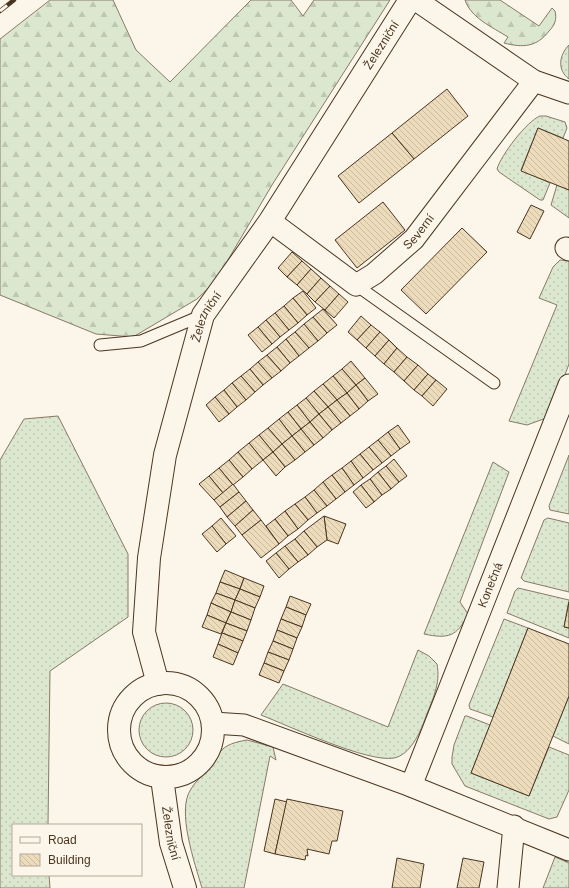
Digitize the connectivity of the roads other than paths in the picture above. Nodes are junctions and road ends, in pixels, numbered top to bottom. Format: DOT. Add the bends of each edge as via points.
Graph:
graph roads {
  1 [pos="410,0"];
  2 [pos="416,0"];
  3 [pos="534,81"];
  4 [pos="569,93"];
  5 [pos="270,221"];
  6 [pos="356,285"];
  7 [pos="204,315"];
  8 [pos="100,345"];
  9 [pos="494,383"];
  10 [pos="569,385"];
  11 [pos="158,684"];
  12 [pos="214,723"];
  13 [pos="162,778"];
  14 [pos="411,786"];
  15 [pos="514,826"];
  16 [pos="569,850"];
  17 [pos="185,888"];
  18 [pos="508,888"];
  1 -- 5 [label="street, Železniční"];
  2 -- 3 [label="street"];
  3 -- 4 [label="street"];
  3 -- 6 [label="street, Severní" via="414,239 374,274"];
  5 -- 6 [label="street"];
  5 -- 7 [label="street, Železniční"];
  6 -- 9 [label="lane"];
  7 -- 8 [label="lane" via="141,341"];
  7 -- 11 [label="street, Železniční" via="165,455 149,558 144,632"];
  10 -- 14 [label="street, Konečná"];
  11 -- 12 [label="street" via="171,683 194,692 204,702"];
  11 -- 13 [label="street" via="142,690 130,700 123,710 119,735 129,760 144,772"];
  12 -- 13 [label="street" via="213,739 203,761 185,774"];
  12 -- 14 [label="street" via="244,725"];
  13 -- 17 [label="street, Železniční" via="171,843"];
  14 -- 15 [label="street"];
  15 -- 16 [label="street"];
  15 -- 18 [label="street"];
}
